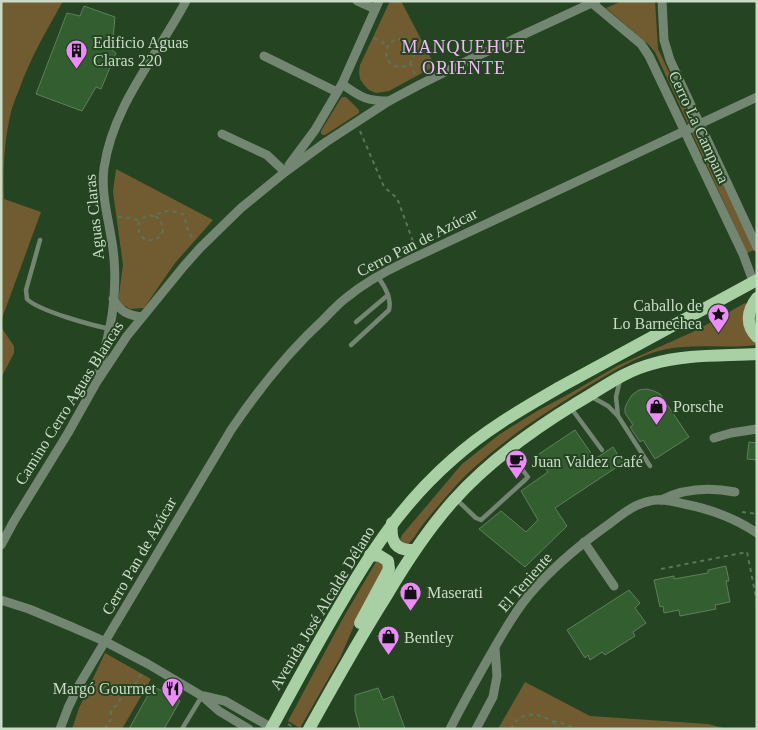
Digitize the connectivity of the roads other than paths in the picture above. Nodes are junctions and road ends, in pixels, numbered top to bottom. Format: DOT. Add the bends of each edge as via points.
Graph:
graph roads {
  1 [pos="186,1"];
  2 [pos="357,1"];
  3 [pos="662,1"];
  4 [pos="594,2"];
  5 [pos="377,5"];
  6 [pos="264,56"];
  7 [pos="340,88"];
  8 [pos="757,97"];
  9 [pos="366,99"];
  10 [pos="389,101"];
  11 [pos="360,120"];
  12 [pos="700,124"];
  13 [pos="314,130"];
  14 [pos="684,131"];
  15 [pos="222,134"];
  16 [pos="326,142"];
  17 [pos="285,172"];
  18 [pos="40,240"];
  19 [pos="757,247"];
  20 [pos="377,276"];
  21 [pos="755,281"];
  22 [pos="388,295"];
  23 [pos="757,298"];
  24 [pos="113,300"];
  25 [pos="142,317"];
  26 [pos="356,322"];
  27 [pos="110,329"];
  28 [pos="757,337"];
  29 [pos="350,345"];
  30 [pos="757,354"];
  31 [pos="622,376"];
  32 [pos="96,383"];
  33 [pos="589,396"];
  34 [pos="571,407"];
  35 [pos="618,416"];
  36 [pos="757,429"];
  37 [pos="714,438"];
  38 [pos="507,450"];
  39 [pos="602,450"];
  40 [pos="650,466"];
  41 [pos="735,492"];
  42 [pos="455,499"];
  43 [pos="660,500"];
  44 [pos="392,523"];
  45 [pos="757,534"];
  46 [pos="584,542"];
  47 [pos="1,545"];
  48 [pos="414,550"];
  49 [pos="370,555"];
  50 [pos="614,586"];
  51 [pos="1,600"];
  52 [pos="359,639"];
  53 [pos="106,642"];
  54 [pos="495,647"];
  55 [pos="202,696"];
  56 [pos="272,728"];
  57 [pos="60,729"];
  58 [pos="182,729"];
  59 [pos="249,729"];
  60 [pos="309,729"];
  61 [pos="450,729"];
  62 [pos="476,729"];
  1 -- 24 [label="street, Aguas Claras" via="128,97 106,154 103,182 114,259"];
  2 -- 5 [label="street"];
  3 -- 12 [label="street, Cerro La Campana" via="663,30 670,60"];
  4 -- 10 [label="street, Camino Cerro Aguas Blancas"];
  4 -- 14 [label="street, Cerro La Campana" via="641,44"];
  5 -- 7 [label="street"];
  6 -- 7 [label="street"];
  7 -- 9 [label="street"];
  7 -- 13 [label="street"];
  8 -- 12 [label="street, Cerro Pan de Azúcar"];
  9 -- 10 [label="street"];
  9 -- 11 [label="street" via="366,109"];
  10 -- 11 [label="street, Camino Cerro Aguas Blancas"];
  11 -- 16 [label="street, Camino Cerro Aguas Blancas"];
  12 -- 14 [label="street, Cerro Pan de Azúcar"];
  12 -- 19 [label="street, Cerro La Campana"];
  13 -- 16 [label="street" via="318,140"];
  13 -- 17 [label="street"];
  14 -- 20 [label="street, Cerro Pan de Azúcar"];
  14 -- 21 [label="street, Cerro La Campana"];
  15 -- 17 [label="street" via="267,155"];
  16 -- 17 [label="street, Camino Cerro Aguas Blancas"];
  17 -- 25 [label="street, Camino Cerro Aguas Blancas" via="200,248"];
  18 -- 27 [label="lane" via="26,290 27,298 37,306"];
  20 -- 22 [label="lane"];
  20 -- 53 [label="street, Cerro Pan de Azúcar" via="344,299 311,331 248,403"];
  21 -- 44 [label="main road, Avenida José Alcalde Délano" via="497,424 441,470"];
  22 -- 26 [label="lane"];
  22 -- 29 [label="lane" via="388,312"];
  23 -- 28 [label="main road" via="748,317"];
  24 -- 25 [label="street" via="126,313"];
  24 -- 27 [label="street, Aguas Claras"];
  25 -- 32 [label="street, Camino Cerro Aguas Blancas"];
  27 -- 32 [label="street, Aguas Claras"];
  30 -- 31 [label="main road" via="679,358 640,367"];
  31 -- 33 [label="main road"];
  31 -- 35 [label="lane" via="616,397"];
  32 -- 47 [label="street, Camino Cerro Aguas Blancas"];
  33 -- 34 [label="main road"];
  33 -- 35 [label="lane"];
  34 -- 38 [label="main road"];
  34 -- 39 [label="lane"];
  35 -- 40 [label="lane"];
  36 -- 37 [label="street"];
  38 -- 42 [label="main road"];
  38 -- 42 [label="lane" via="528,477 525,480 481,520"];
  41 -- 43 [label="street, El Teniente" via="702,488"];
  42 -- 48 [label="main road"];
  43 -- 45 [label="street, El Teniente" via="704,508"];
  43 -- 46 [label="street, El Teniente" via="636,506"];
  44 -- 48 [label="main road" via="392,537 396,545"];
  44 -- 49 [label="main road, Avenida José Alcalde Délano"];
  46 -- 50 [label="street"];
  46 -- 54 [label="street, El Teniente" via="528,596"];
  48 -- 52 [label="main road"];
  49 -- 52 [label="main road" via="388,561 389,569 356,630"];
  49 -- 56 [label="main road, Avenida José Alcalde Délano"];
  51 -- 53 [label="street"];
  52 -- 60 [label="main road"];
  53 -- 55 [label="street"];
  53 -- 57 [label="street, Cerro Pan de Azúcar" via="74,695"];
  54 -- 61 [label="street, El Teniente"];
  54 -- 62 [label="street" via="497,676 493,697"];
  55 -- 56 [label="street" via="224,701"];
  55 -- 58 [label="lane"];
  55 -- 59 [label="street" via="219,711"];
}
